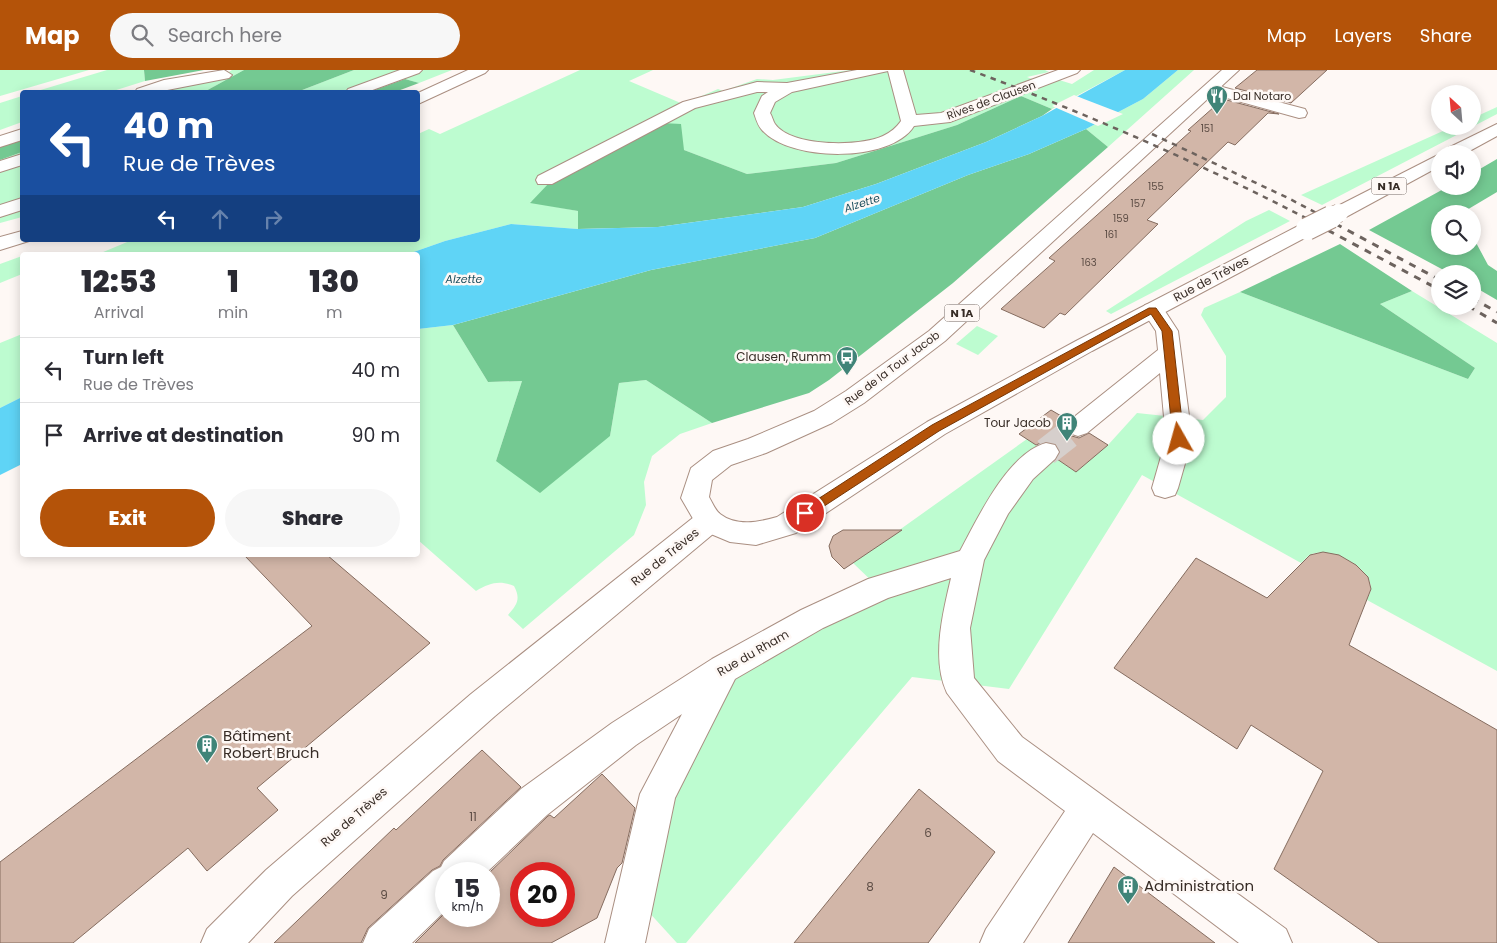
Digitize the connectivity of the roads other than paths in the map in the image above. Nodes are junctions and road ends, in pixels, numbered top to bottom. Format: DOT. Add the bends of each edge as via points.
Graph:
graph roads {
  1 [pos="414,70"];
  2 [pos="480,70"];
  3 [pos="881,70"];
  4 [pos="895,70"];
  5 [pos="1072,70"];
  6 [pos="1232,70"];
  7 [pos="228,72"];
  8 [pos="787,88"];
  9 [pos="1211,89"];
  10 [pos="149,90"];
  11 [pos="194,90"];
  12 [pos="359,90"];
  13 [pos="420,98"];
  14 [pos="1299,113"];
  15 [pos="909,121"];
  16 [pos="1497,129"];
  17 [pos="20,135"];
  18 [pos="0,142"];
  19 [pos="1467,145"];
  20 [pos="20,160"];
  21 [pos="1431,164"];
  22 [pos="0,167"];
  23 [pos="546,180"];
  24 [pos="20,205"];
  25 [pos="0,211"];
  26 [pos="20,238"];
  27 [pos="0,244"];
  28 [pos="1153,310"];
  29 [pos="1169,353"];
  30 [pos="1078,427"];
  31 [pos="1046,452"];
  32 [pos="1165,488"];
  33 [pos="710,521"];
  34 [pos="970,560"];
  35 [pos="723,669"];
  36 [pos="1089,807"];
  37 [pos="470,862"];
  38 [pos="435,894"];
  39 [pos="221,943"];
  40 [pos="383,943"];
  41 [pos="625,943"];
  42 [pos="1000,943"];
  43 [pos="1272,943"];
  1 -- 12 [label="main road"];
  2 -- 13 [label="main road"];
  3 -- 8 [label="main road"];
  4 -- 15 [label="main road"];
  5 -- 15 [label="main road, Rives de Clausen" via="944,118"];
  6 -- 9 [label="main road, Rue de la Tour Jacob / N 1A"];
  7 -- 10 [label="main road"];
  7 -- 11 [label="main road"];
  8 -- 15 [label="main road" via="768,99 762,112 769,128 789,140 815,147 846,149 878,144 900,134"];
  8 -- 23 [label="main road" via="757,87 689,105"];
  9 -- 14 [label="main road"];
  9 -- 33 [label="main road, Rue de la Tour Jacob / N 1A" via="937,336 855,398 823,417 722,458 700,475 695,498"];
  16 -- 19 [label="main road"];
  17 -- 18 [label="main road"];
  20 -- 22 [label="main road"];
  21 -- 28 [label="main road, Rue de Trèves / N 1A, bridge"];
  24 -- 25 [label="main road"];
  26 -- 27 [label="main road"];
  28 -- 29 [label="main road" via="1167,331"];
  28 -- 33 [label="main road, Rue de Trèves / N 1A" via="936,428 786,525 756,534 730,531"];
  29 -- 30 [label="main road"];
  29 -- 32 [label="main road" via="1179,439"];
  31 -- 34 [label="main road" via="1024,472 998,508"];
  33 -- 39 [label="main road, Rue de Trèves" via="483,705 279,883"];
  34 -- 35 [label="main road, Rue du Rham" via="879,588 812,619"];
  34 -- 36 [label="main road" via="954,628 958,683 1010,748"];
  35 -- 37 [label="main road, Rue du Rham" via="624,734 534,802"];
  35 -- 41 [label="main road" via="658,794"];
  36 -- 42 [label="main road"];
  36 -- 43 [label="main road"];
  38 -- 40 [label="main road"];
}
